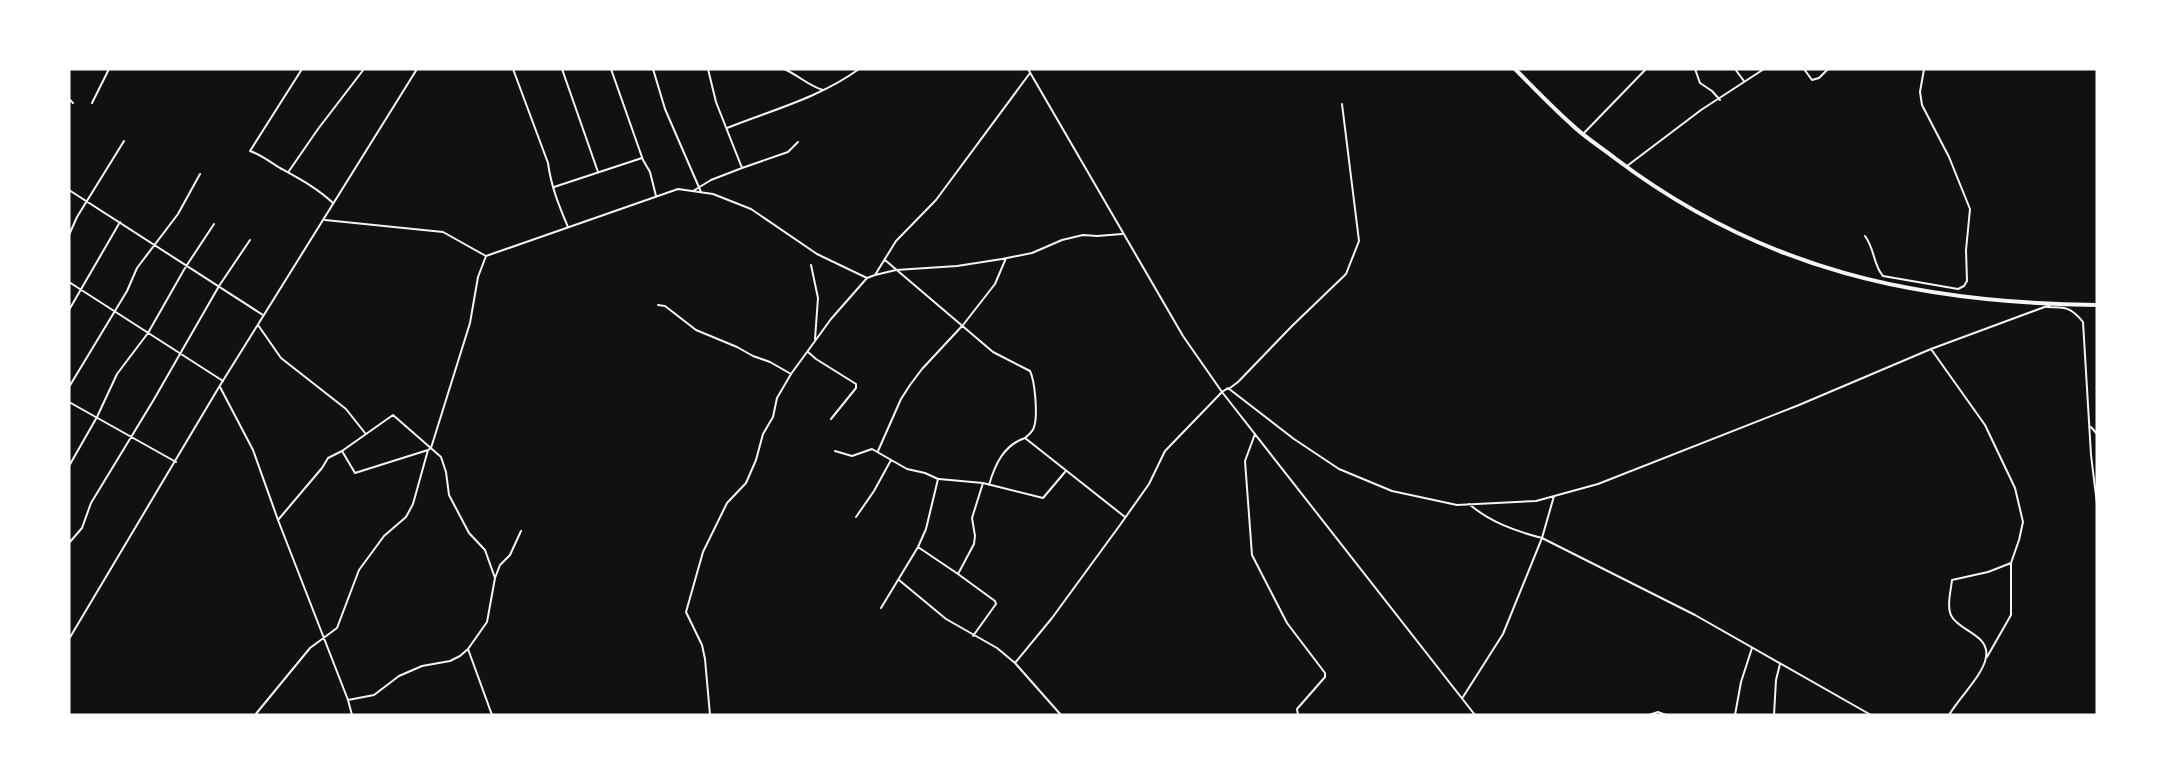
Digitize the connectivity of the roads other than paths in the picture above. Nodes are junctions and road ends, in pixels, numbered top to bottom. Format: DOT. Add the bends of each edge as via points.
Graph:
graph roads {
  1 [pos="109,69"];
  2 [pos="302,69"];
  3 [pos="364,69"];
  4 [pos="417,69"];
  5 [pos="513,69"];
  6 [pos="562,69"];
  7 [pos="610,69"];
  8 [pos="653,69"];
  9 [pos="708,69"];
  10 [pos="784,69"];
  11 [pos="859,69"];
  12 [pos="1028,69"];
  13 [pos="1515,69"];
  14 [pos="1646,69"];
  15 [pos="1695,69"];
  16 [pos="1735,69"];
  17 [pos="1764,69"];
  18 [pos="1804,69"];
  19 [pos="1828,69"];
  20 [pos="1923,69"];
  21 [pos="855,70"];
  22 [pos="1030,73"];
  23 [pos="1744,81"];
  24 [pos="825,90"];
  25 [pos="69,99"];
  26 [pos="1720,100"];
  27 [pos="73,103"];
  28 [pos="92,103"];
  29 [pos="1342,104"];
  30 [pos="727,128"];
  31 [pos="1583,134"];
  32 [pos="124,141"];
  33 [pos="798,142"];
  34 [pos="642,158"];
  35 [pos="1626,166"];
  36 [pos="742,168"];
  37 [pos="289,172"];
  38 [pos="598,172"];
  39 [pos="200,174"];
  40 [pos="699,187"];
  41 [pos="554,188"];
  42 [pos="69,190"];
  43 [pos="693,191"];
  44 [pos="701,192"];
  45 [pos="656,197"];
  46 [pos="87,201"];
  47 [pos="334,204"];
  48 [pos="324,220"];
  49 [pos="120,222"];
  50 [pos="214,224"];
  51 [pos="569,228"];
  52 [pos="1122,234"];
  53 [pos="69,235"];
  54 [pos="1865,236"];
  55 [pos="250,240"];
  56 [pos="154,243"];
  57 [pos="486,256"];
  58 [pos="1006,258"];
  59 [pos="885,260"];
  60 [pos="187,265"];
  61 [pos="811,265"];
  62 [pos="896,270"];
  63 [pos="875,275"];
  64 [pos="867,279"];
  65 [pos="69,282"];
  66 [pos="219,286"];
  67 [pos="81,291"];
  68 [pos="2052,304"];
  69 [pos="658,305"];
  70 [pos="2097,305"];
  71 [pos="2043,308"];
  72 [pos="69,310"];
  73 [pos="114,311"];
  74 [pos="264,316"];
  75 [pos="258,325"];
  76 [pos="963,325"];
  77 [pos="148,333"];
  78 [pos="814,343"];
  79 [pos="1932,349"];
  80 [pos="808,352"];
  81 [pos="180,353"];
  82 [pos="792,374"];
  83 [pos="223,381"];
  84 [pos="69,387"];
  85 [pos="219,387"];
  86 [pos="1228,388"];
  87 [pos="1222,392"];
  88 [pos="69,402"];
  89 [pos="97,417"];
  90 [pos="831,419"];
  91 [pos="2090,426"];
  92 [pos="365,434"];
  93 [pos="1255,434"];
  94 [pos="2097,434"];
  95 [pos="132,437"];
  96 [pos="1025,438"];
  97 [pos="429,449"];
  98 [pos="342,451"];
  99 [pos="835,451"];
  100 [pos="878,451"];
  101 [pos="891,460"];
  102 [pos="176,462"];
  103 [pos="69,466"];
  104 [pos="1065,471"];
  105 [pos="938,479"];
  106 [pos="983,483"];
  107 [pos="989,484"];
  108 [pos="1554,496"];
  109 [pos="1469,504"];
  110 [pos="2097,504"];
  111 [pos="856,517"];
  112 [pos="1125,517"];
  113 [pos="278,520"];
  114 [pos="521,531"];
  115 [pos="1542,538"];
  116 [pos="69,543"];
  117 [pos="918,547"];
  118 [pos="2011,563"];
  119 [pos="958,574"];
  120 [pos="495,578"];
  121 [pos="899,580"];
  122 [pos="881,608"];
  123 [pos="973,636"];
  124 [pos="324,638"];
  125 [pos="69,639"];
  126 [pos="1752,648"];
  127 [pos="468,649"];
  128 [pos="1986,657"];
  129 [pos="1015,663"];
  130 [pos="1780,664"];
  131 [pos="1463,698"];
  132 [pos="348,700"];
  133 [pos="255,715"];
  134 [pos="352,715"];
  135 [pos="492,715"];
  136 [pos="710,715"];
  137 [pos="1061,715"];
  138 [pos="1298,715"];
  139 [pos="1475,715"];
  140 [pos="1649,715"];
  141 [pos="1666,715"];
  142 [pos="1735,715"];
  143 [pos="1774,715"];
  144 [pos="1871,715"];
  145 [pos="1949,715"];
  1 -- 28 [label="street"];
  2 -- 37 [label="street" via="250,151"];
  3 -- 37 [label="street"];
  4 -- 47 [label="street"];
  5 -- 41 [label="street"];
  6 -- 38 [label="street"];
  7 -- 34 [label="street"];
  8 -- 40 [label="street" via="665,109"];
  9 -- 30 [label="street"];
  10 -- 24 [label="street"];
  11 -- 21 [label="street"];
  12 -- 22 [label="street"];
  13 -- 31 [label="highway"];
  14 -- 31 [label="street"];
  15 -- 26 [label="street" via="1700,83"];
  16 -- 23 [label="street"];
  17 -- 23 [label="street"];
  18 -- 19 [label="street" via="1812,80"];
  20 -- 54 [label="street" via="1922,105 1970,209 1967,281 1959,289 1883,276"];
  21 -- 24 [label="street"];
  22 -- 52 [label="street"];
  22 -- 59 [label="street" via="936,200 896,241"];
  23 -- 26 [label="street"];
  24 -- 30 [label="street"];
  25 -- 27 [label="street"];
  26 -- 35 [label="street"];
  29 -- 86 [label="street" via="1359,241 1346,274"];
  30 -- 36 [label="street"];
  31 -- 35 [label="highway"];
  32 -- 46 [label="street"];
  33 -- 36 [label="street" via="788,152"];
  34 -- 38 [label="street"];
  34 -- 45 [label="street"];
  35 -- 68 [label="highway" via="1670,198 1716,223 1814,264 1905,289"];
  36 -- 40 [label="street"];
  37 -- 47 [label="street" via="309,182"];
  38 -- 41 [label="street"];
  39 -- 56 [label="street" via="178,214"];
  40 -- 43 [label="street"];
  40 -- 44 [label="street"];
  41 -- 51 [label="street"];
  42 -- 46 [label="street"];
  43 -- 44 [label="street"];
  43 -- 45 [label="street" via="678,189"];
  44 -- 64 [label="street" via="752,209 817,254"];
  45 -- 51 [label="street"];
  46 -- 49 [label="street"];
  46 -- 53 [label="street"];
  47 -- 48 [label="street"];
  48 -- 57 [label="street" via="443,232"];
  48 -- 74 [label="street"];
  49 -- 56 [label="street"];
  49 -- 67 [label="street"];
  50 -- 60 [label="street"];
  51 -- 57 [label="street"];
  52 -- 58 [label="street" via="1083,235 1032,254"];
  52 -- 87 [label="street" via="1183,336"];
  55 -- 66 [label="street"];
  56 -- 60 [label="street"];
  56 -- 73 [label="street"];
  57 -- 97 [label="street" via="470,323"];
  58 -- 62 [label="street"];
  58 -- 76 [label="street" via="995,284"];
  59 -- 62 [label="street"];
  59 -- 63 [label="street"];
  60 -- 66 [label="street"];
  60 -- 77 [label="street"];
  61 -- 78 [label="street" via="818,298"];
  62 -- 63 [label="street"];
  62 -- 76 [label="street"];
  63 -- 64 [label="street"];
  64 -- 78 [label="street"];
  65 -- 67 [label="street"];
  66 -- 74 [label="street"];
  66 -- 81 [label="street"];
  67 -- 72 [label="street"];
  67 -- 73 [label="street"];
  68 -- 70 [label="highway"];
  68 -- 71 [label="street"];
  69 -- 82 [label="street" via="665,306 696,330"];
  71 -- 79 [label="street"];
  71 -- 91 [label="street" via="2074,310 2083,322"];
  73 -- 77 [label="street"];
  73 -- 84 [label="street"];
  74 -- 75 [label="street"];
  75 -- 83 [label="street"];
  75 -- 92 [label="street" via="281,358 346,409"];
  76 -- 96 [label="street" via="993,352 1030,371 1035,422"];
  76 -- 100 [label="street" via="910,385"];
  77 -- 81 [label="street"];
  77 -- 89 [label="street" via="117,374"];
  78 -- 80 [label="street"];
  79 -- 108 [label="street" via="1598,484"];
  79 -- 118 [label="street" via="1985,426 2015,488 2023,522"];
  80 -- 82 [label="street"];
  80 -- 90 [label="street" via="856,384"];
  81 -- 83 [label="street"];
  81 -- 95 [label="street"];
  82 -- 136 [label="street" via="777,398 746,483 727,503 703,552 686,612 702,645"];
  83 -- 85 [label="street"];
  85 -- 102 [label="street"];
  85 -- 113 [label="street" via="253,450"];
  86 -- 87 [label="street"];
  86 -- 109 [label="street" via="1339,469 1392,491"];
  87 -- 93 [label="street"];
  87 -- 112 [label="street" via="1165,451 1149,484"];
  88 -- 89 [label="street"];
  89 -- 95 [label="street"];
  89 -- 103 [label="street"];
  91 -- 94 [label="street"];
  91 -- 110 [label="street"];
  92 -- 97 [label="street" via="393,415"];
  92 -- 98 [label="street"];
  93 -- 131 [label="street"];
  93 -- 138 [label="street" via="1245,461 1252,555 1287,623 1325,673 1297,709"];
  95 -- 102 [label="street"];
  95 -- 116 [label="street" via="91,503 82,528"];
  96 -- 104 [label="street"];
  96 -- 107 [label="street" via="1006,449"];
  97 -- 98 [label="street" via="355,473"];
  97 -- 120 [label="street" via="441,457 449,495 469,533 485,550"];
  97 -- 124 [label="street" via="406,517 384,536 359,570 337,628"];
  98 -- 113 [label="street" via="328,458"];
  99 -- 100 [label="street" via="852,456 867,449"];
  100 -- 101 [label="street"];
  101 -- 105 [label="street"];
  101 -- 111 [label="street"];
  102 -- 125 [label="street"];
  104 -- 107 [label="street" via="1043,498"];
  104 -- 112 [label="street"];
  105 -- 106 [label="street"];
  105 -- 117 [label="street"];
  106 -- 107 [label="street"];
  106 -- 119 [label="street" via="972,518 974,544"];
  108 -- 109 [label="street" via="1536,501"];
  108 -- 115 [label="street"];
  109 -- 115 [label="street" via="1483,516 1520,533"];
  112 -- 129 [label="street"];
  113 -- 124 [label="street"];
  114 -- 120 [label="street"];
  115 -- 126 [label="street"];
  115 -- 131 [label="street" via="1503,634"];
  117 -- 119 [label="street"];
  117 -- 121 [label="street"];
  118 -- 128 [label="street" via="2011,615"];
  118 -- 128 [label="street" via="1988,573 1952,580 1951,615 1981,640"];
  119 -- 123 [label="street" via="996,602"];
  120 -- 127 [label="street" via="487,622"];
  121 -- 122 [label="street"];
  121 -- 123 [label="street"];
  123 -- 129 [label="street"];
  124 -- 132 [label="street"];
  124 -- 133 [label="street" via="310,648"];
  126 -- 130 [label="street"];
  126 -- 142 [label="street"];
  127 -- 132 [label="street" via="450,661 422,666 399,676 374,695"];
  127 -- 135 [label="street"];
  128 -- 145 [label="street"];
  129 -- 137 [label="street"];
  130 -- 143 [label="street"];
  130 -- 144 [label="street"];
  131 -- 139 [label="street"];
  132 -- 134 [label="street"];
  140 -- 141 [label="street"];
}
